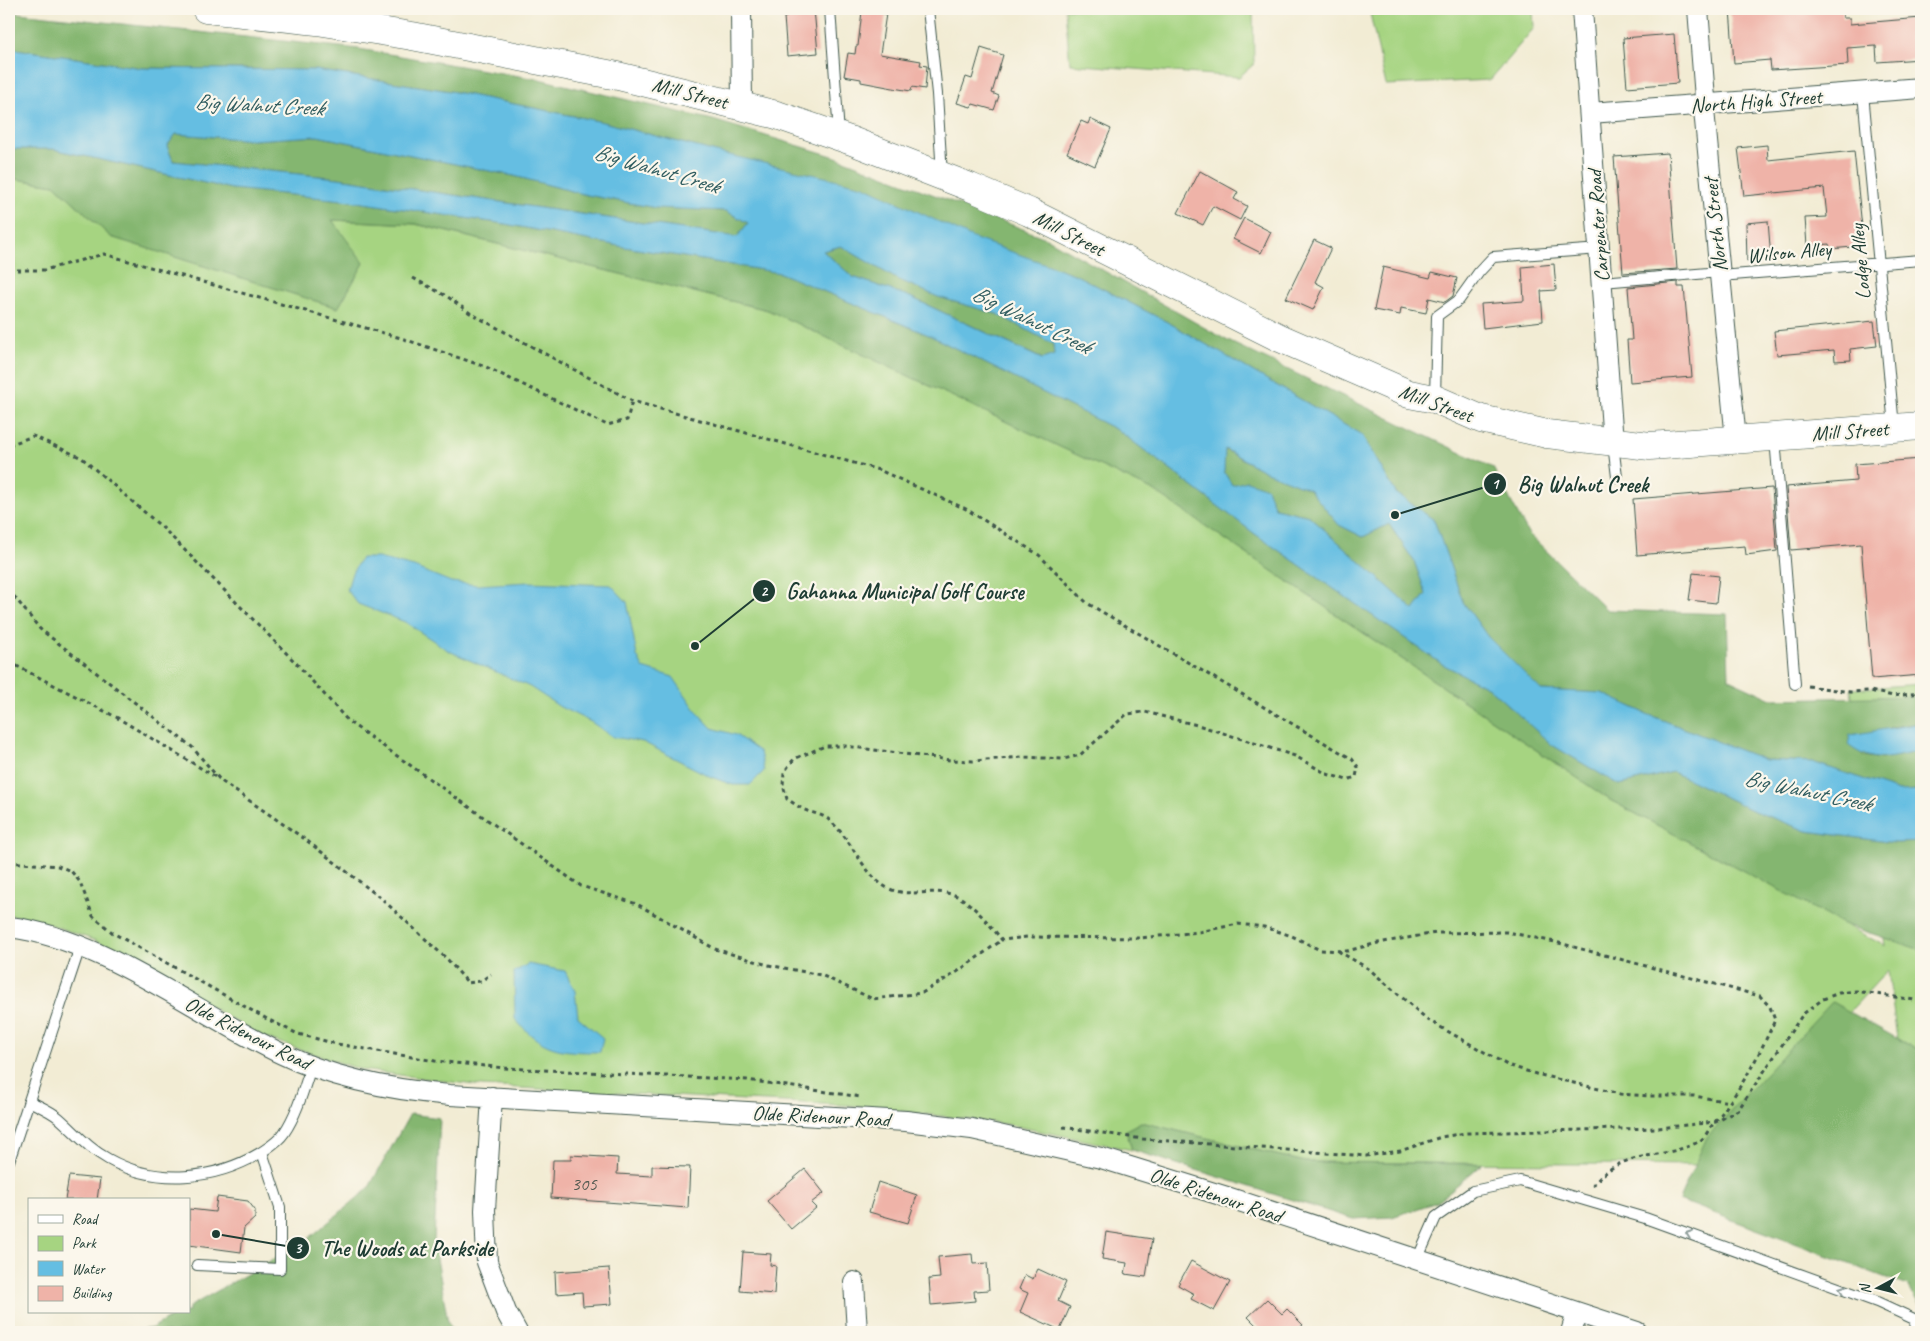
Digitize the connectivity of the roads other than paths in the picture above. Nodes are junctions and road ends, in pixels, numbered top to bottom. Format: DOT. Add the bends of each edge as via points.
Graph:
graph roads {
  1 [pos="206,9"];
  2 [pos="741,9"];
  3 [pos="830,9"];
  4 [pos="928,9"];
  5 [pos="1582,9"];
  6 [pos="1698,9"];
  7 [pos="1921,88"];
  8 [pos="1863,93"];
  9 [pos="1705,105"];
  10 [pos="742,106"];
  11 [pos="1590,114"];
  12 [pos="840,137"];
  13 [pos="942,176"];
  14 [pos="1600,249"];
  15 [pos="1921,260"];
  16 [pos="1879,263"];
  17 [pos="1720,274"];
  18 [pos="1602,282"];
  19 [pos="1435,400"];
  20 [pos="1921,426"];
  21 [pos="1894,428"];
  22 [pos="1774,437"];
  23 [pos="1736,440"];
  24 [pos="1613,443"];
  25 [pos="1617,477"];
  26 [pos="1795,684"];
  27 [pos="9,927"];
  28 [pos="80,947"];
  29 [pos="311,1067"];
  30 [pos="492,1097"];
  31 [pos="29,1101"];
  32 [pos="262,1152"];
  33 [pos="9,1161"];
  34 [pos="1417,1260"];
  35 [pos="197,1265"];
  36 [pos="854,1282"];
  37 [pos="1574,1323"];
  38 [pos="1917,1328"];
  39 [pos="517,1332"];
  40 [pos="857,1332"];
  41 [pos="1637,1332"];
  1 -- 10 [label="highway, Mill Street" via="317,21 412,36 618,76"];
  2 -- 10 [label="street"];
  3 -- 12 [label="lane"];
  4 -- 13 [label="lane"];
  5 -- 11 [label="street, Carpenter Road"];
  6 -- 9 [label="street, North Street"];
  7 -- 8 [label="street, North High Street"];
  8 -- 9 [label="street, North High Street"];
  8 -- 16 [label="lane, Lodge Alley"];
  9 -- 11 [label="street, North High Street"];
  9 -- 17 [label="street, North Street"];
  10 -- 12 [label="highway, Mill Street"];
  11 -- 14 [label="street, Carpenter Road"];
  12 -- 13 [label="highway, Mill Street"];
  13 -- 19 [label="highway, Mill Street" via="1029,212 1288,342 1408,394"];
  14 -- 18 [label="street, Carpenter Road"];
  14 -- 19 [label="lane" via="1493,257 1459,300 1437,316"];
  15 -- 16 [label="lane, Wilson Alley"];
  16 -- 17 [label="lane, Wilson Alley"];
  16 -- 21 [label="lane, Lodge Alley"];
  17 -- 18 [label="lane, Wilson Alley"];
  17 -- 23 [label="street, North Street"];
  18 -- 24 [label="street, Carpenter Road"];
  19 -- 24 [label="highway, Mill Street" via="1481,419 1547,434"];
  20 -- 21 [label="highway, Mill Street"];
  21 -- 22 [label="highway, Mill Street"];
  22 -- 23 [label="highway, Mill Street"];
  22 -- 26 [label="lane"];
  23 -- 24 [label="highway, Mill Street" via="1650,446"];
  24 -- 25 [label="lane"];
  27 -- 28 [label="street, Olde Ridenour Road"];
  28 -- 29 [label="street, Olde Ridenour Road" via="133,971 257,1042"];
  28 -- 31 [label="lane"];
  29 -- 30 [label="street, Olde Ridenour Road" via="409,1091"];
  29 -- 32 [label="lane" via="284,1134"];
  30 -- 34 [label="street, Olde Ridenour Road" via="906,1122 972,1129 1101,1158"];
  30 -- 39 [label="street" via="485,1210 487,1262"];
  31 -- 32 [label="lane" via="58,1117 85,1145 110,1160 158,1176 184,1177 218,1172"];
  31 -- 33 [label="lane"];
  32 -- 35 [label="lane" via="280,1207 280,1269"];
  34 -- 37 [label="street, Olde Ridenour Road"];
  38 -- 34 [label="lane, one-way" via="1914,1319 1877,1302 1620,1210 1520,1181 1472,1191 1436,1217"];
  36 -- 40 [label="street"];
  37 -- 41 [label="street, Olde Ridenour Road"];
}
